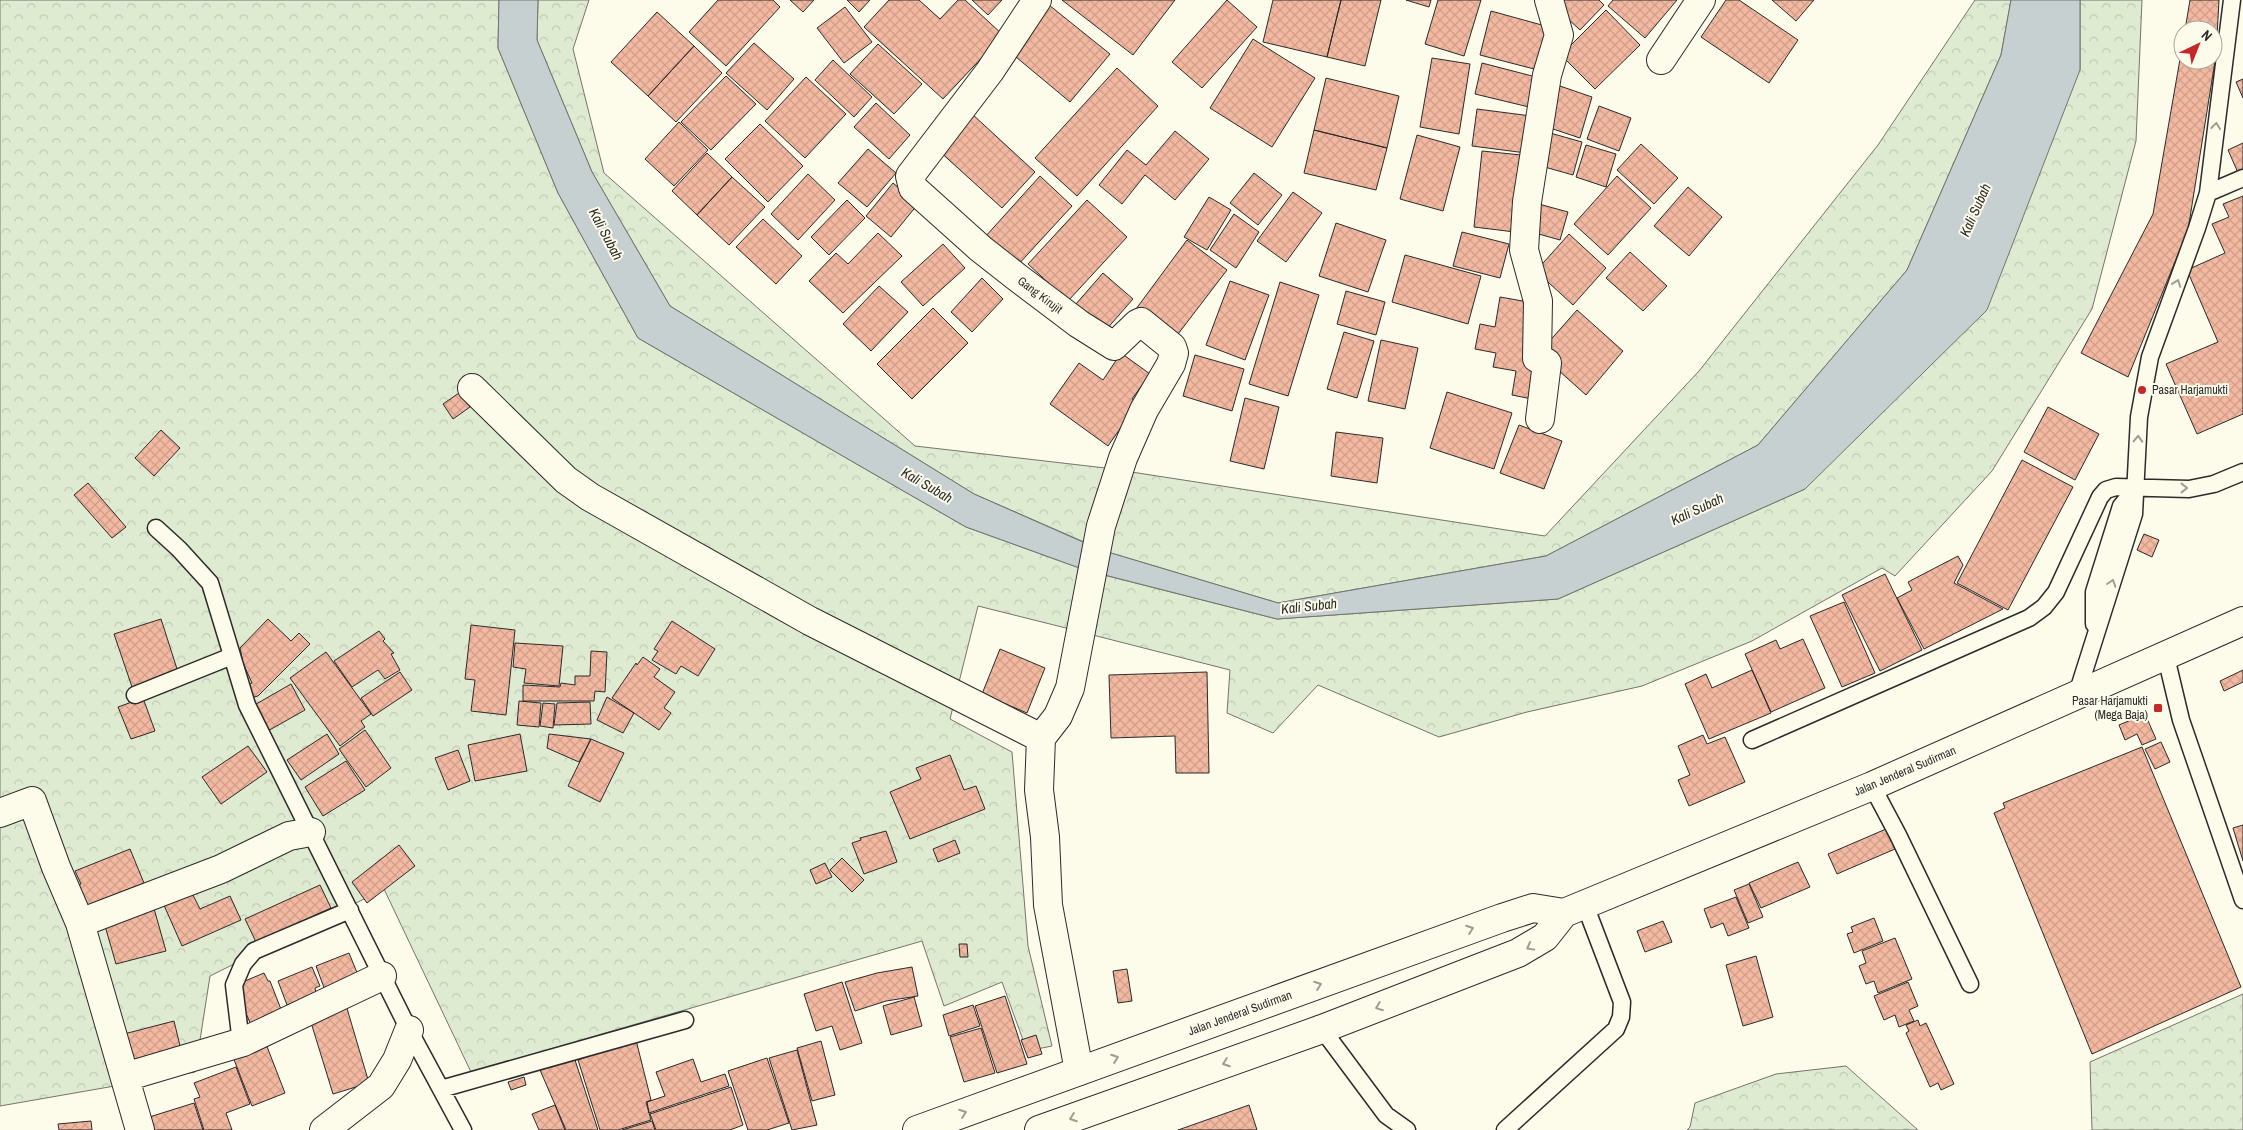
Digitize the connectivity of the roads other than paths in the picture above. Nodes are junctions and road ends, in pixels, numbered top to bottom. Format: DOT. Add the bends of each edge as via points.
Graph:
graph roads {
  1 [pos="1037,0"];
  2 [pos="1549,0"];
  3 [pos="1701,0"];
  4 [pos="2232,0"];
  5 [pos="1661,60"];
  6 [pos="2243,178"];
  7 [pos="2208,193"];
  8 [pos="472,388"];
  9 [pos="1540,419"];
  10 [pos="2243,472"];
  11 [pos="2136,488"];
  12 [pos="156,528"];
  13 [pos="2243,621"];
  14 [pos="232,656"];
  15 [pos="2166,657"];
  16 [pos="135,695"];
  17 [pos="2076,696"];
  18 [pos="1042,738"];
  19 [pos="1752,740"];
  20 [pos="1872,786"];
  21 [pos="0,813"];
  22 [pos="310,832"];
  23 [pos="2243,900"];
  24 [pos="1574,909"];
  25 [pos="350,910"];
  26 [pos="80,923"];
  27 [pos="382,976"];
  28 [pos="1970,984"];
  29 [pos="685,1020"];
  30 [pos="1322,1029"];
  31 [pos="409,1030"];
  32 [pos="241,1042"];
  33 [pos="1079,1071"];
  34 [pos="125,1077"];
  35 [pos="441,1089"];
  36 [pos="140,1130"];
  37 [pos="324,1130"];
  38 [pos="463,1130"];
  39 [pos="917,1130"];
  40 [pos="1039,1130"];
  41 [pos="1408,1130"];
  42 [pos="1505,1130"];
  1 -- 18 [label="main road, Gang Kirujit" via="990,71 910,176 913,188 981,249 1110,344 1114,346 1141,322 1172,347 1174,353 1127,450 1101,526 1070,688 1058,716"];
  2 -- 9 [label="main road" via="1559,35 1547,76 1527,202 1524,250 1538,301 1537,358 1547,363"];
  3 -- 5 [label="main road"];
  7 -- 4 [label="lane, one-way"];
  6 -- 7 [label="lane"];
  11 -- 7 [label="lane, one-way" via="2139,417 2150,357"];
  8 -- 18 [label="main road" via="566,480 590,497 810,621"];
  11 -- 10 [label="lane, one-way" via="2189,489 2214,484"];
  17 -- 11 [label="lane, one-way" via="2094,638 2094,592 2121,506"];
  11 -- 19 [label="lane" via="2116,487 2106,490 2100,497 2056,592 2029,618"];
  12 -- 14 [label="lane" via="210,583"];
  13 -- 15 [label="main road, Jalan Jenderal Sudirman"];
  14 -- 16 [label="lane"];
  14 -- 22 [label="lane" via="247,705"];
  15 -- 17 [label="main road, Jalan Jenderal Sudirman"];
  15 -- 23 [label="lane" via="2181,720"];
  17 -- 20 [label="main road, Jalan Jenderal Sudirman"];
  18 -- 33 [label="main road" via="1039,790 1048,905"];
  20 -- 24 [label="main road, Jalan Jenderal Sudirman"];
  20 -- 28 [label="lane"];
  21 -- 26 [label="main road" via="32,801"];
  22 -- 25 [label="lane"];
  22 -- 26 [label="main road" via="289,836 221,869"];
  24 -- 30 [label="main road, Jalan Jenderal Sudirman, one-way" via="1545,937 1518,953"];
  33 -- 24 [label="main road, Jalan Jenderal Sudirman, one-way" via="1512,914 1533,908"];
  24 -- 42 [label="lane" via="1622,1002 1621,1017 1616,1029"];
  25 -- 27 [label="lane"];
  25 -- 32 [label="lane" via="254,951 243,964 234,985"];
  26 -- 34 [label="main road"];
  27 -- 31 [label="lane"];
  27 -- 32 [label="main road"];
  29 -- 35 [label="lane"];
  30 -- 40 [label="main road, Jalan Jenderal Sudirman, one-way"];
  30 -- 41 [label="lane" via="1386,1115"];
  31 -- 35 [label="lane"];
  31 -- 37 [label="main road" via="397,1060 381,1086"];
  32 -- 34 [label="main road"];
  39 -- 33 [label="main road, Jalan Jenderal Sudirman, one-way"];
  34 -- 36 [label="main road"];
  35 -- 38 [label="lane"];
}
